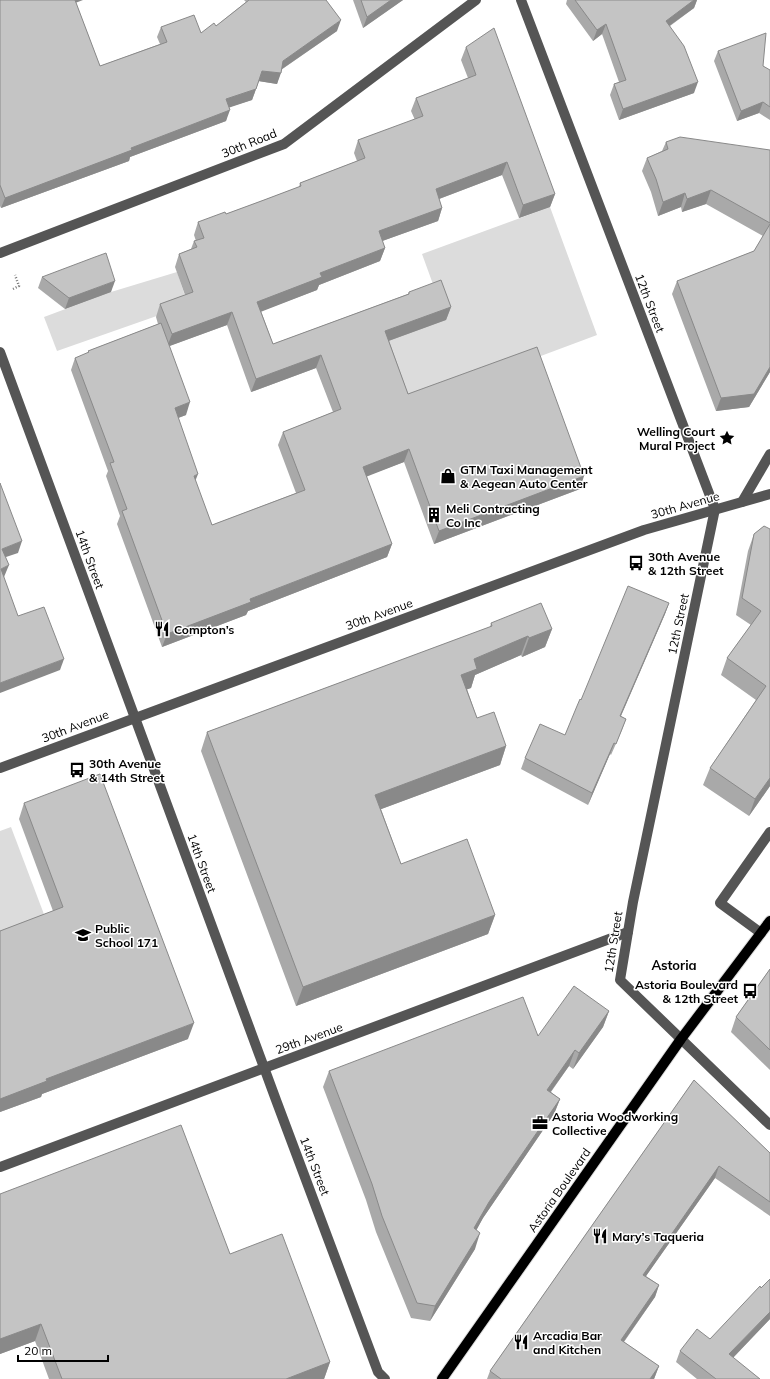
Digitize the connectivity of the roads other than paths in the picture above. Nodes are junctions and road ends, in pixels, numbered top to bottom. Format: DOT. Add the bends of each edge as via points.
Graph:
graph roads {
  1 [pos="476,0"];
  2 [pos="521,0"];
  3 [pos="0,253"];
  4 [pos="0,352"];
  5 [pos="770,454"];
  6 [pos="770,494"];
  7 [pos="742,502"];
  8 [pos="715,510"];
  9 [pos="135,717"];
  10 [pos="0,768"];
  11 [pos="770,832"];
  12 [pos="770,921"];
  13 [pos="628,932"];
  14 [pos="761,932"];
  15 [pos="681,1039"];
  16 [pos="264,1068"];
  17 [pos="770,1125"];
  18 [pos="0,1167"];
  19 [pos="385,1379"];
  20 [pos="442,1379"];
  1 -- 3 [label="street, 30th Road" via="284,144"];
  2 -- 8 [label="street, 12th Street"];
  4 -- 9 [label="street, 14th Street"];
  5 -- 7 [label="street"];
  6 -- 7 [label="street, 30th Avenue"];
  7 -- 8 [label="street, 30th Avenue"];
  8 -- 9 [label="street, 30th Avenue" via="644,530"];
  8 -- 13 [label="street, 12th Street"];
  9 -- 10 [label="street, 30th Avenue"];
  9 -- 16 [label="street, 14th Street"];
  11 -- 14 [label="street" via="720,903"];
  12 -- 14 [label="main road, Astoria Boulevard"];
  13 -- 15 [label="street, 12th Street" via="620,980"];
  13 -- 16 [label="street, 29th Avenue"];
  14 -- 15 [label="main road, Astoria Boulevard"];
  15 -- 17 [label="street, 12th Street"];
  15 -- 20 [label="main road, Astoria Boulevard"];
  16 -- 18 [label="street, 29th Avenue"];
  16 -- 19 [label="street, 14th Street" via="378,1372"];
}
